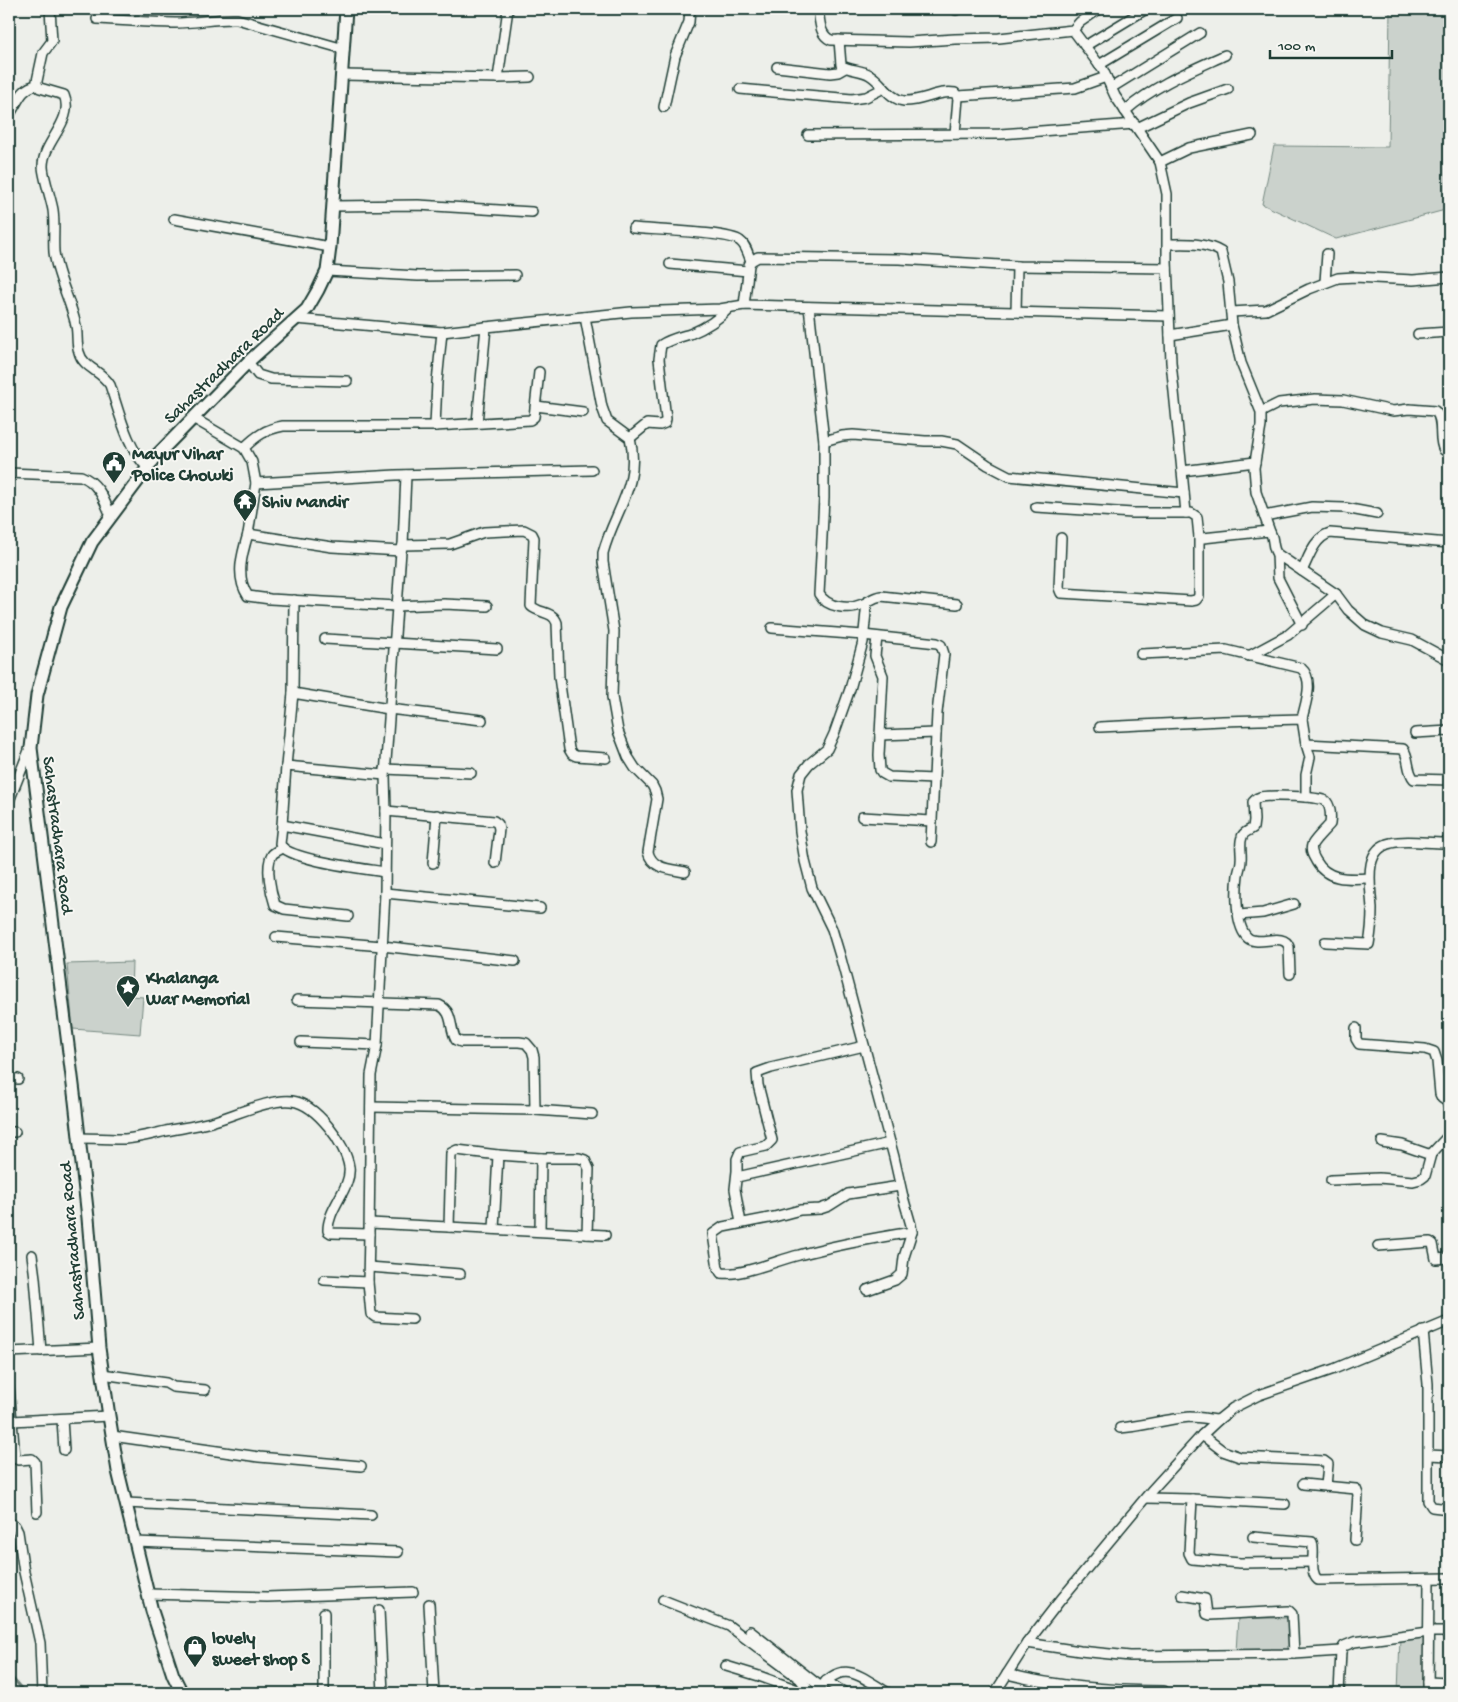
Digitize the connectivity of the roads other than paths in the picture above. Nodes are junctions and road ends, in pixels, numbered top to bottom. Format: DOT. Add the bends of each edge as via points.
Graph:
graph roads {
  1 [pos="50,9"];
  2 [pos="346,9"];
  3 [pos="508,9"];
  4 [pos="690,9"];
  5 [pos="818,9"];
  6 [pos="1099,9"];
  7 [pos="1146,9"];
  8 [pos="1177,18"];
  9 [pos="97,19"];
  10 [pos="1073,30"];
  11 [pos="1200,33"];
  12 [pos="839,40"];
  13 [pos="1085,46"];
  14 [pos="344,49"];
  15 [pos="1225,55"];
  16 [pos="1099,65"];
  17 [pos="777,67"];
  18 [pos="845,68"];
  19 [pos="342,75"];
  20 [pos="530,77"];
  21 [pos="1106,77"];
  22 [pos="498,78"];
  23 [pos="37,85"];
  24 [pos="884,88"];
  25 [pos="1111,88"];
  26 [pos="740,90"];
  27 [pos="1228,90"];
  28 [pos="958,96"];
  29 [pos="664,107"];
  30 [pos="1125,111"];
  31 [pos="9,115"];
  32 [pos="1136,126"];
  33 [pos="954,134"];
  34 [pos="808,135"];
  35 [pos="1252,135"];
  36 [pos="1160,162"];
  37 [pos="333,206"];
  38 [pos="532,212"];
  39 [pos="174,219"];
  40 [pos="633,228"];
  41 [pos="1168,244"];
  42 [pos="330,247"];
  43 [pos="1327,254"];
  44 [pos="751,261"];
  45 [pos="670,264"];
  46 [pos="1017,266"];
  47 [pos="1167,268"];
  48 [pos="327,271"];
  49 [pos="748,271"];
  50 [pos="515,275"];
  51 [pos="1449,277"];
  52 [pos="1326,282"];
  53 [pos="744,305"];
  54 [pos="730,307"];
  55 [pos="809,307"];
  56 [pos="1016,312"];
  57 [pos="1231,312"];
  58 [pos="1169,316"];
  59 [pos="585,317"];
  60 [pos="296,319"];
  61 [pos="1232,324"];
  62 [pos="486,327"];
  63 [pos="442,332"];
  64 [pos="1449,332"];
  65 [pos="1418,334"];
  66 [pos="1170,336"];
  67 [pos="248,362"];
  68 [pos="539,372"];
  69 [pos="347,381"];
  70 [pos="536,406"];
  71 [pos="583,412"];
  72 [pos="1261,412"];
  73 [pos="193,418"];
  74 [pos="477,423"];
  75 [pos="435,426"];
  76 [pos="630,438"];
  77 [pos="824,441"];
  78 [pos="244,448"];
  79 [pos="1449,452"];
  80 [pos="1255,462"];
  81 [pos="148,468"];
  82 [pos="592,470"];
  83 [pos="1182,471"];
  84 [pos="9,473"];
  85 [pos="406,475"];
  86 [pos="256,482"];
  87 [pos="1184,493"];
  88 [pos="1036,507"];
  89 [pos="1186,512"];
  90 [pos="1378,514"];
  91 [pos="111,516"];
  92 [pos="1264,516"];
  93 [pos="1270,532"];
  94 [pos="248,534"];
  95 [pos="1199,537"];
  96 [pos="1061,538"];
  97 [pos="1449,543"];
  98 [pos="402,548"];
  99 [pos="1277,554"];
  100 [pos="1302,571"];
  101 [pos="1336,594"];
  102 [pos="294,600"];
  103 [pos="867,602"];
  104 [pos="957,604"];
  105 [pos="396,606"];
  106 [pos="488,606"];
  107 [pos="1302,625"];
  108 [pos="772,628"];
  109 [pos="863,635"];
  110 [pos="877,637"];
  111 [pos="325,639"];
  112 [pos="394,643"];
  113 [pos="497,649"];
  114 [pos="1141,654"];
  115 [pos="1249,656"];
  116 [pos="1449,660"];
  117 [pos="293,693"];
  118 [pos="389,708"];
  119 [pos="1302,719"];
  120 [pos="482,720"];
  121 [pos="1100,727"];
  122 [pos="1449,732"];
  123 [pos="936,733"];
  124 [pos="1415,733"];
  125 [pos="880,735"];
  126 [pos="1306,744"];
  127 [pos="30,748"];
  128 [pos="606,758"];
  129 [pos="286,766"];
  130 [pos="385,772"];
  131 [pos="471,773"];
  132 [pos="934,779"];
  133 [pos="1449,780"];
  134 [pos="1306,797"];
  135 [pos="9,801"];
  136 [pos="386,810"];
  137 [pos="437,815"];
  138 [pos="862,817"];
  139 [pos="932,821"];
  140 [pos="282,826"];
  141 [pos="931,842"];
  142 [pos="384,844"];
  143 [pos="1449,844"];
  144 [pos="283,848"];
  145 [pos="433,863"];
  146 [pos="495,863"];
  147 [pos="385,872"];
  148 [pos="685,872"];
  149 [pos="1369,878"];
  150 [pos="385,893"];
  151 [pos="1294,904"];
  152 [pos="540,908"];
  153 [pos="348,916"];
  154 [pos="1239,916"];
  155 [pos="276,938"];
  156 [pos="1325,942"];
  157 [pos="382,946"];
  158 [pos="515,961"];
  159 [pos="1290,974"];
  160 [pos="297,1000"];
  161 [pos="379,1004"];
  162 [pos="1356,1028"];
  163 [pos="301,1042"];
  164 [pos="377,1046"];
  165 [pos="864,1046"];
  166 [pos="1449,1103"];
  167 [pos="371,1107"];
  168 [pos="535,1110"];
  169 [pos="592,1114"];
  170 [pos="1449,1135"];
  171 [pos="79,1138"];
  172 [pos="1382,1142"];
  173 [pos="890,1143"];
  174 [pos="1431,1154"];
  175 [pos="498,1155"];
  176 [pos="541,1158"];
  177 [pos="737,1177"];
  178 [pos="1331,1180"];
  179 [pos="900,1186"];
  180 [pos="370,1223"];
  181 [pos="742,1223"];
  182 [pos="449,1227"];
  183 [pos="494,1229"];
  184 [pos="540,1231"];
  185 [pos="912,1232"];
  186 [pos="369,1234"];
  187 [pos="587,1234"];
  188 [pos="605,1235"];
  189 [pos="1378,1246"];
  190 [pos="32,1255"];
  191 [pos="1449,1258"];
  192 [pos="368,1267"];
  193 [pos="460,1274"];
  194 [pos="324,1280"];
  195 [pos="368,1282"];
  196 [pos="867,1290"];
  197 [pos="412,1319"];
  198 [pos="1449,1321"];
  199 [pos="1423,1331"];
  200 [pos="98,1348"];
  201 [pos="42,1351"];
  202 [pos="9,1352"];
  203 [pos="102,1374"];
  204 [pos="9,1388"];
  205 [pos="205,1390"];
  206 [pos="109,1416"];
  207 [pos="62,1418"];
  208 [pos="1218,1420"];
  209 [pos="12,1421"];
  210 [pos="1120,1428"];
  211 [pos="1202,1434"];
  212 [pos="112,1436"];
  213 [pos="64,1450"];
  214 [pos="1429,1455"];
  215 [pos="1449,1456"];
  216 [pos="361,1466"];
  217 [pos="1303,1484"];
  218 [pos="1326,1486"];
  219 [pos="1146,1498"];
  220 [pos="1192,1499"];
  221 [pos="126,1503"];
  222 [pos="1285,1504"];
  223 [pos="1449,1509"];
  224 [pos="38,1512"];
  225 [pos="371,1515"];
  226 [pos="9,1523"];
  227 [pos="1253,1537"];
  228 [pos="1355,1540"];
  229 [pos="135,1542"];
  230 [pos="398,1552"];
  231 [pos="1313,1562"];
  232 [pos="1449,1578"];
  233 [pos="1429,1579"];
  234 [pos="413,1592"];
  235 [pos="148,1594"];
  236 [pos="1182,1595"];
  237 [pos="662,1600"];
  238 [pos="429,1604"];
  239 [pos="379,1610"];
  240 [pos="324,1613"];
  241 [pos="750,1631"];
  242 [pos="1429,1632"];
  243 [pos="1449,1632"];
  244 [pos="1026,1643"];
  245 [pos="1340,1651"];
  246 [pos="1294,1654"];
  247 [pos="726,1666"];
  248 [pos="1007,1674"];
  249 [pos="1428,1682"];
  250 [pos="1449,1683"];
  251 [pos="816,1690"];
  252 [pos="1164,1691"];
  253 [pos="42,1693"];
  254 [pos="182,1693"];
  255 [pos="324,1693"];
  256 [pos="383,1693"];
  257 [pos="434,1693"];
  258 [pos="845,1693"];
  259 [pos="888,1693"];
  260 [pos="995,1693"];
  261 [pos="1339,1693"];
  262 [pos="1428,1693"];
  1 -- 23 [label="street" via="52,41 41,58"];
  2 -- 14 [label="main road, Sahastradhara Road"];
  3 -- 22 [label="street"];
  4 -- 29 [label="street"];
  5 -- 12 [label="street" via="826,38"];
  6 -- 10 [label="street"];
  7 -- 13 [label="street"];
  8 -- 16 [label="street"];
  9 -- 14 [label="street" via="174,23 237,19"];
  10 -- 12 [label="street" via="999,38 909,42"];
  10 -- 13 [label="street"];
  11 -- 25 [label="street"];
  12 -- 18 [label="street" via="839,60"];
  13 -- 16 [label="street"];
  14 -- 19 [label="main road, Sahastradhara Road"];
  15 -- 30 [label="street" via="1164,83"];
  16 -- 21 [label="street"];
  17 -- 18 [label="street" via="830,73"];
  18 -- 24 [label="street" via="867,73"];
  19 -- 22 [label="street"];
  19 -- 37 [label="main road, Sahastradhara Road"];
  20 -- 22 [label="street"];
  21 -- 25 [label="street"];
  21 -- 28 [label="street" via="1075,88"];
  23 -- 31 [label="street" via="24,90"];
  23 -- 81 [label="street" via="64,95 66,101 65,114 58,134 48,147 43,168 54,212 57,269 76,326 78,352 84,362 106,378 134,451"];
  24 -- 26 [label="street" via="866,97 852,99"];
  24 -- 28 [label="street" via="903,101 949,92"];
  25 -- 30 [label="street"];
  27 -- 32 [label="street"];
  28 -- 33 [label="street"];
  30 -- 32 [label="street"];
  32 -- 33 [label="street"];
  32 -- 36 [label="street"];
  33 -- 34 [label="street"];
  35 -- 36 [label="street" via="1188,148"];
  36 -- 41 [label="street" via="1167,194"];
  37 -- 38 [label="street" via="418,205"];
  37 -- 42 [label="main road, Sahastradhara Road"];
  39 -- 42 [label="street"];
  40 -- 44 [label="street" via="738,239"];
  41 -- 47 [label="street"];
  41 -- 57 [label="street" via="1203,244 1221,252"];
  42 -- 48 [label="main road, Sahastradhara Road"];
  43 -- 52 [label="street"];
  44 -- 46 [label="street" via="765,257 899,259"];
  44 -- 49 [label="street"];
  45 -- 49 [label="street"];
  46 -- 47 [label="street"];
  46 -- 56 [label="street"];
  47 -- 58 [label="street"];
  48 -- 50 [label="street" via="418,276"];
  48 -- 60 [label="main road, Sahastradhara Road" via="307,309"];
  49 -- 53 [label="street"];
  51 -- 52 [label="street" via="1413,280 1355,277"];
  52 -- 57 [label="street" via="1266,310"];
  53 -- 54 [label="street"];
  53 -- 55 [label="street"];
  54 -- 59 [label="street"];
  54 -- 76 [label="street" via="719,318 661,346 659,359 665,423 647,424"];
  55 -- 56 [label="street"];
  55 -- 77 [label="street"];
  56 -- 58 [label="street"];
  57 -- 61 [label="street"];
  58 -- 66 [label="street"];
  59 -- 62 [label="street"];
  59 -- 76 [label="street" via="607,421"];
  60 -- 63 [label="street"];
  60 -- 67 [label="main road, Sahastradhara Road"];
  61 -- 66 [label="street"];
  61 -- 72 [label="street" via="1241,364"];
  62 -- 63 [label="street"];
  62 -- 74 [label="street"];
  63 -- 75 [label="street"];
  64 -- 65 [label="street"];
  66 -- 83 [label="street"];
  67 -- 69 [label="street" via="258,375 271,378"];
  67 -- 73 [label="main road, Sahastradhara Road"];
  68 -- 70 [label="street"];
  70 -- 71 [label="street"];
  70 -- 74 [label="street" via="530,420"];
  72 -- 79 [label="street" via="1279,403 1315,399 1393,411 1435,411 1439,418 1441,445"];
  72 -- 80 [label="street"];
  73 -- 78 [label="street"];
  73 -- 81 [label="main road, Sahastradhara Road"];
  74 -- 75 [label="street"];
  75 -- 78 [label="street" via="283,426 255,437"];
  76 -- 148 [label="street" via="632,475 603,553 614,631 612,697 618,731 628,757 656,791 648,852 650,859 660,867"];
  77 -- 87 [label="street" via="842,436 941,441 957,444 1009,476"];
  77 -- 103 [label="street" via="819,594 831,605 858,606"];
  78 -- 86 [label="street" via="252,462"];
  80 -- 83 [label="street"];
  80 -- 92 [label="street" via="1256,492"];
  81 -- 91 [label="main road, Sahastradhara Road"];
  82 -- 85 [label="street"];
  83 -- 87 [label="street"];
  84 -- 91 [label="street" via="81,476 90,480 101,494"];
  85 -- 86 [label="street"];
  85 -- 98 [label="street"];
  86 -- 94 [label="street"];
  87 -- 89 [label="street"];
  88 -- 89 [label="street" via="1134,513"];
  89 -- 95 [label="street" via="1197,517"];
  90 -- 92 [label="street" via="1312,507"];
  91 -- 127 [label="main road, Sahastradhara Road" via="92,542 61,606 37,695"];
  92 -- 93 [label="street"];
  93 -- 95 [label="street"];
  93 -- 99 [label="street"];
  94 -- 98 [label="street" via="332,547"];
  94 -- 102 [label="street" via="240,576 242,588 248,596"];
  95 -- 96 [label="street" via="1199,596 1191,601 1061,593 1058,588"];
  97 -- 100 [label="street" via="1330,533 1318,541"];
  98 -- 105 [label="street"];
  98 -- 128 [label="street" via="450,544 497,530 524,530 532,534 530,602 534,609 555,617 557,623 559,677 569,750 576,756"];
  99 -- 100 [label="street"];
  99 -- 107 [label="street" via="1278,578"];
  100 -- 101 [label="street"];
  101 -- 107 [label="street"];
  101 -- 116 [label="street" via="1365,625 1412,640"];
  102 -- 105 [label="street"];
  102 -- 117 [label="street"];
  103 -- 104 [label="street" via="881,596"];
  103 -- 109 [label="street"];
  105 -- 106 [label="street"];
  105 -- 112 [label="street"];
  107 -- 115 [label="street"];
  108 -- 109 [label="street"];
  109 -- 110 [label="street"];
  109 -- 165 [label="street" via="834,734 827,749 801,774 797,790 800,831 812,888 832,929"];
  110 -- 123 [label="street" via="941,646 944,654"];
  110 -- 125 [label="street" via="874,656 883,676"];
  111 -- 112 [label="street"];
  112 -- 113 [label="street"];
  112 -- 118 [label="street"];
  114 -- 115 [label="street" via="1226,650"];
  115 -- 119 [label="street" via="1305,671 1308,693"];
  117 -- 118 [label="street"];
  117 -- 129 [label="street"];
  118 -- 120 [label="street"];
  118 -- 130 [label="street"];
  119 -- 121 [label="street"];
  119 -- 126 [label="street"];
  122 -- 124 [label="street"];
  123 -- 125 [label="street"];
  123 -- 132 [label="street"];
  125 -- 132 [label="street" via="882,773 889,777"];
  126 -- 133 [label="street" via="1403,749 1414,779"];
  126 -- 134 [label="street" via="1310,757"];
  127 -- 135 [label="street"];
  127 -- 171 [label="main road, Sahastradhara Road"];
  129 -- 130 [label="street"];
  129 -- 140 [label="street"];
  130 -- 131 [label="street"];
  130 -- 136 [label="street"];
  132 -- 139 [label="street"];
  134 -- 149 [label="street" via="1322,799 1330,809 1330,824 1312,845 1318,865 1336,877"];
  134 -- 154 [label="street" via="1260,797 1253,802 1253,828 1241,839 1237,896"];
  136 -- 137 [label="street"];
  136 -- 142 [label="street"];
  137 -- 145 [label="street"];
  137 -- 146 [label="street" via="494,820 499,829"];
  138 -- 139 [label="street"];
  139 -- 141 [label="street"];
  140 -- 142 [label="street"];
  140 -- 144 [label="street" via="280,844"];
  142 -- 147 [label="street"];
  143 -- 149 [label="street" via="1393,842 1381,845 1376,851"];
  144 -- 147 [label="street" via="326,863"];
  144 -- 153 [label="street" via="272,855 270,862 274,905"];
  147 -- 150 [label="street"];
  149 -- 156 [label="street" via="1372,912 1369,944"];
  150 -- 152 [label="street"];
  150 -- 157 [label="street"];
  151 -- 154 [label="street"];
  154 -- 159 [label="street" via="1240,926 1254,942 1283,940 1288,943"];
  155 -- 157 [label="street"];
  157 -- 158 [label="street"];
  157 -- 161 [label="street"];
  160 -- 161 [label="street"];
  161 -- 164 [label="street"];
  161 -- 168 [label="street" via="445,1007 454,1036 460,1042 526,1043 534,1057"];
  162 -- 166 [label="street" via="1359,1044 1434,1052 1440,1094"];
  163 -- 164 [label="street"];
  164 -- 167 [label="street"];
  165 -- 173 [label="street"];
  165 -- 177 [label="street" via="757,1073 772,1140 766,1146 740,1152"];
  167 -- 168 [label="street"];
  167 -- 180 [label="street"];
  168 -- 169 [label="street"];
  170 -- 174 [label="street"];
  171 -- 186 [label="street" via="126,1139 209,1122 270,1103 297,1102 328,1125 339,1141 350,1168 328,1231"];
  171 -- 200 [label="main road, Sahastradhara Road"];
  172 -- 174 [label="street"];
  173 -- 177 [label="street"];
  173 -- 179 [label="street"];
  174 -- 178 [label="street" via="1425,1176 1418,1180"];
  175 -- 176 [label="street"];
  175 -- 182 [label="street" via="457,1150 451,1153"];
  175 -- 183 [label="street"];
  176 -- 184 [label="street"];
  176 -- 187 [label="street" via="585,1160 588,1169"];
  177 -- 181 [label="street" via="735,1189"];
  179 -- 181 [label="street" via="848,1194 829,1206"];
  179 -- 185 [label="street"];
  180 -- 182 [label="street"];
  180 -- 186 [label="street"];
  181 -- 185 [label="street" via="723,1227 713,1234 721,1273 744,1271 818,1250"];
  182 -- 183 [label="street"];
  183 -- 184 [label="street"];
  184 -- 187 [label="street"];
  185 -- 196 [label="street" via="902,1274 895,1280"];
  186 -- 192 [label="street"];
  187 -- 188 [label="street"];
  189 -- 191 [label="street" via="1430,1242 1436,1259"];
  190 -- 201 [label="street"];
  192 -- 193 [label="street"];
  192 -- 195 [label="street"];
  194 -- 195 [label="street"];
  195 -- 197 [label="street" via="370,1314"];
  198 -- 199 [label="street"];
  199 -- 208 [label="street" via="1334,1369 1259,1395"];
  199 -- 214 [label="street"];
  200 -- 201 [label="street"];
  200 -- 203 [label="main road, Sahastradhara Road"];
  201 -- 202 [label="street"];
  203 -- 205 [label="street"];
  203 -- 206 [label="main road, Sahastradhara Road"];
  204 -- 209 [label="street"];
  206 -- 207 [label="street"];
  206 -- 212 [label="main road, Sahastradhara Road"];
  207 -- 209 [label="street"];
  207 -- 213 [label="street"];
  208 -- 210 [label="street" via="1191,1417"];
  208 -- 211 [label="street"];
  209 -- 224 [label="street" via="15,1458 35,1462"];
  211 -- 218 [label="street" via="1223,1451 1240,1457 1324,1460 1328,1464"];
  211 -- 219 [label="street"];
  212 -- 216 [label="street" via="259,1457"];
  212 -- 221 [label="main road, Sahastradhara Road"];
  214 -- 215 [label="street"];
  214 -- 223 [label="street" via="1429,1503 1432,1507"];
  217 -- 218 [label="street"];
  218 -- 228 [label="street" via="1358,1491"];
  219 -- 220 [label="street"];
  219 -- 244 [label="street"];
  220 -- 222 [label="street"];
  220 -- 231 [label="street" via="1189,1553 1192,1559"];
  221 -- 225 [label="street"];
  221 -- 229 [label="main road, Sahastradhara Road"];
  226 -- 253 [label="street" via="18,1532 40,1643"];
  227 -- 231 [label="street" via="1312,1542"];
  229 -- 230 [label="street"];
  229 -- 235 [label="main road, Sahastradhara Road"];
  231 -- 233 [label="street" via="1313,1573 1318,1580"];
  232 -- 233 [label="street"];
  233 -- 242 [label="street"];
  234 -- 235 [label="street" via="267,1597"];
  235 -- 254 [label="main road, Sahastradhara Road"];
  236 -- 246 [label="street" via="1206,1599 1210,1616 1289,1611 1292,1614"];
  237 -- 251 [label="street" via="729,1626 808,1688"];
  238 -- 257 [label="street"];
  239 -- 256 [label="street"];
  240 -- 255 [label="street"];
  241 -- 251 [label="street"];
  242 -- 243 [label="street"];
  242 -- 245 [label="street" via="1354,1642"];
  242 -- 249 [label="street"];
  244 -- 246 [label="street" via="1130,1656"];
  244 -- 248 [label="street"];
  245 -- 246 [label="street"];
  245 -- 261 [label="street"];
  247 -- 251 [label="street"];
  248 -- 252 [label="street" via="1106,1690"];
  248 -- 260 [label="street"];
  249 -- 250 [label="street"];
  249 -- 262 [label="street"];
  251 -- 258 [label="street"];
  251 -- 259 [label="street" via="836,1674 848,1672"];
}
